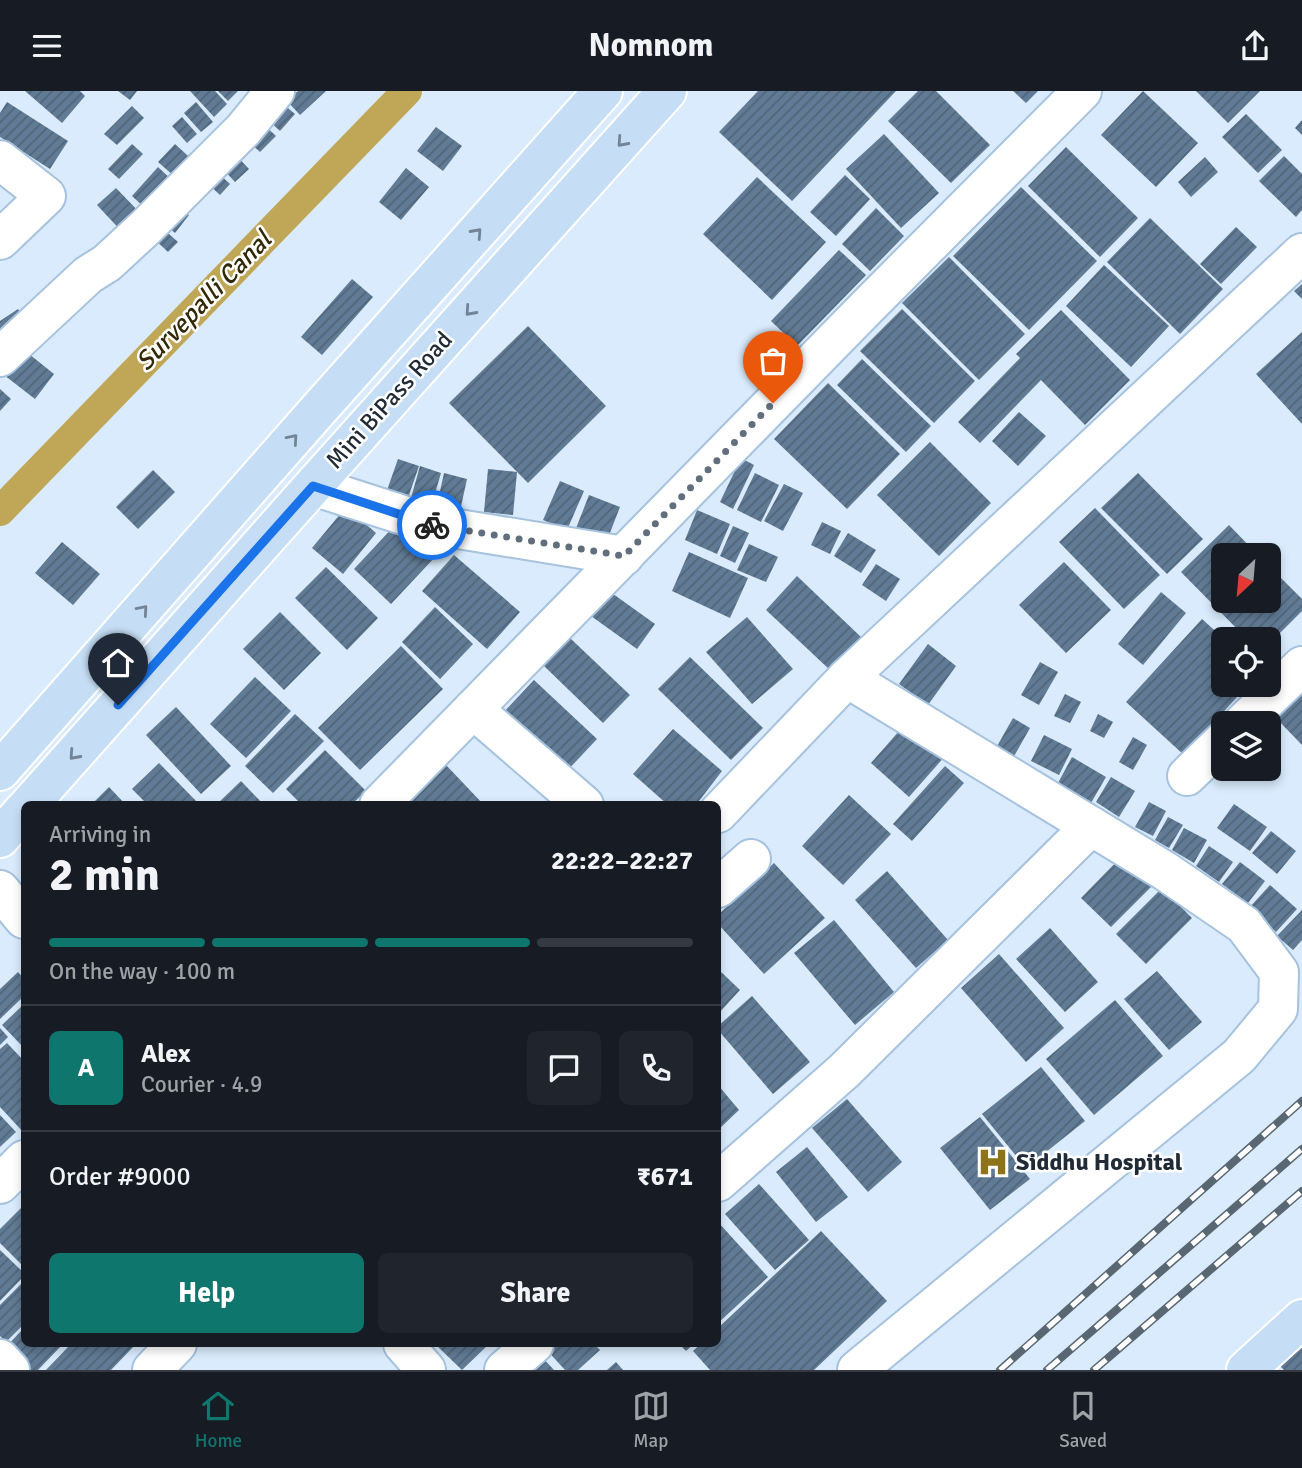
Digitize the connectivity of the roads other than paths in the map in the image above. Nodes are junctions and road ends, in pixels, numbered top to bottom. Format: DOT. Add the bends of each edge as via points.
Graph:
graph roads {
  1 [pos="275,91"];
  2 [pos="603,91"];
  3 [pos="667,91"];
  4 [pos="1082,91"];
  5 [pos="0,160"];
  6 [pos="0,240"];
  7 [pos="1302,253"];
  8 [pos="0,357"];
  9 [pos="313,486"];
  10 [pos="624,556"];
  11 [pos="1302,666"];
  12 [pos="847,678"];
  13 [pos="473,709"];
  14 [pos="1255,711"];
  15 [pos="1211,753"];
  16 [pos="0,771"];
  17 [pos="1187,776"];
  18 [pos="33,801"];
  19 [pos="383,801"];
  20 [pos="579,801"];
  21 [pos="721,810"];
  22 [pos="21,814"];
  23 [pos="1091,826"];
  24 [pos="0,838"];
  25 [pos="751,859"];
  26 [pos="721,885"];
  27 [pos="0,890"];
  28 [pos="21,915"];
  29 [pos="21,1163"];
  30 [pos="721,1179"];
  31 [pos="0,1184"];
  32 [pos="1302,1319"];
  33 [pos="174,1347"];
  34 [pos="406,1347"];
  35 [pos="531,1347"];
  36 [pos="0,1359"];
  37 [pos="1260,1365"];
  38 [pos="10,1370"];
  39 [pos="152,1370"];
  40 [pos="425,1370"];
  41 [pos="504,1370"];
  42 [pos="857,1370"];
  1 -- 8 [label="street" via="243,130 146,227"];
  16 -- 2 [label="main road, one-way"];
  3 -- 9 [label="main road, Mini BiPass Road, one-way"];
  4 -- 10 [label="street"];
  5 -- 6 [label="street" via="46,196"];
  7 -- 12 [label="street"];
  9 -- 10 [label="street" via="434,526"];
  9 -- 18 [label="main road, Mini BiPass Road, one-way"];
  10 -- 13 [label="street"];
  11 -- 14 [label="street"];
  12 -- 21 [label="street"];
  12 -- 23 [label="street"];
  13 -- 19 [label="street"];
  13 -- 20 [label="street"];
  15 -- 17 [label="street"];
  22 -- 24 [label="main road"];
  23 -- 30 [label="street" via="844,1071"];
  23 -- 42 [label="street" via="1244,925 1279,972 1278,1009 1239,1056"];
  25 -- 26 [label="street"];
  27 -- 28 [label="street"];
  29 -- 31 [label="street"];
  32 -- 37 [label="main road"];
  33 -- 39 [label="street"];
  34 -- 40 [label="street"];
  35 -- 41 [label="street"];
  36 -- 38 [label="street"];
}
